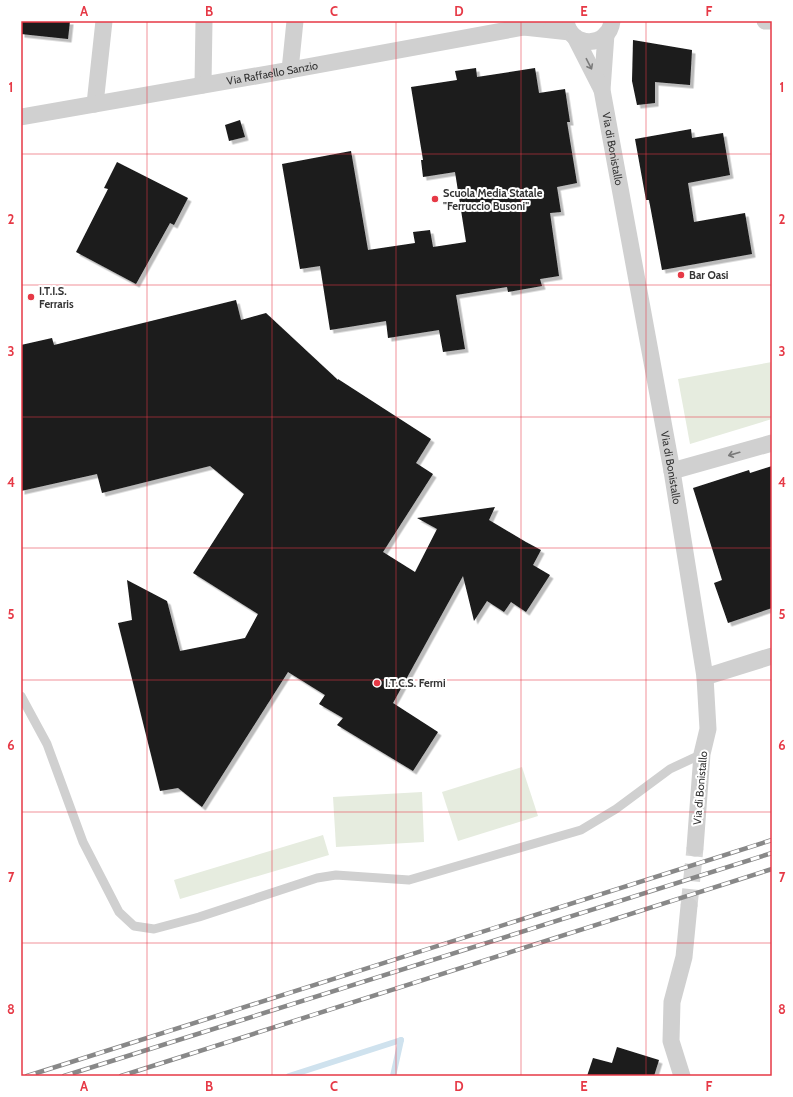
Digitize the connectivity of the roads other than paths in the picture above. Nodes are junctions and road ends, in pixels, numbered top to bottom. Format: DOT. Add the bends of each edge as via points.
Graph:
graph roads {
  1 [pos="104,21"];
  2 [pos="204,21"];
  3 [pos="295,21"];
  4 [pos="765,21"];
  5 [pos="772,21"];
  6 [pos="530,24"];
  7 [pos="614,25"];
  8 [pos="570,30"];
  9 [pos="290,70"];
  10 [pos="203,85"];
  11 [pos="602,90"];
  12 [pos="95,104"];
  13 [pos="21,117"];
  14 [pos="772,443"];
  15 [pos="672,471"];
  16 [pos="772,656"];
  17 [pos="705,677"];
  18 [pos="21,696"];
  19 [pos="702,754"];
  20 [pos="695,848"];
  21 [pos="690,906"];
  22 [pos="682,1076"];
  1 -- 12 [label="street"];
  2 -- 10 [label="street"];
  3 -- 9 [label="street"];
  4 -- 5 [label="street"];
  6 -- 8 [label="street, Via Raffaello Sanzio"];
  6 -- 9 [label="street, Via Raffaello Sanzio"];
  7 -- 8 [label="street, Via Raffaello Sanzio" via="601,38 588,42 581,41"];
  7 -- 11 [label="street, Via di Bonistallo"];
  8 -- 11 [label="street, Via di Bonistallo, one-way"];
  9 -- 10 [label="street, Via Raffaello Sanzio"];
  10 -- 12 [label="street, Via Raffaello Sanzio"];
  11 -- 15 [label="street, Via di Bonistallo"];
  12 -- 13 [label="street, Via Raffaello Sanzio"];
  14 -- 15 [label="street, one-way"];
  15 -- 17 [label="street, Via di Bonistallo"];
  16 -- 17 [label="street"];
  17 -- 19 [label="street, Via di Bonistallo" via="708,729"];
  18 -- 19 [label="lane" via="47,744 83,842 119,912 134,926 154,929 317,878 336,875 409,880 581,830 616,809 670,769"];
  19 -- 20 [label="street, Via di Bonistallo"];
  21 -- 22 [label="street" via="684,957 672,1002 671,1041"];
}
